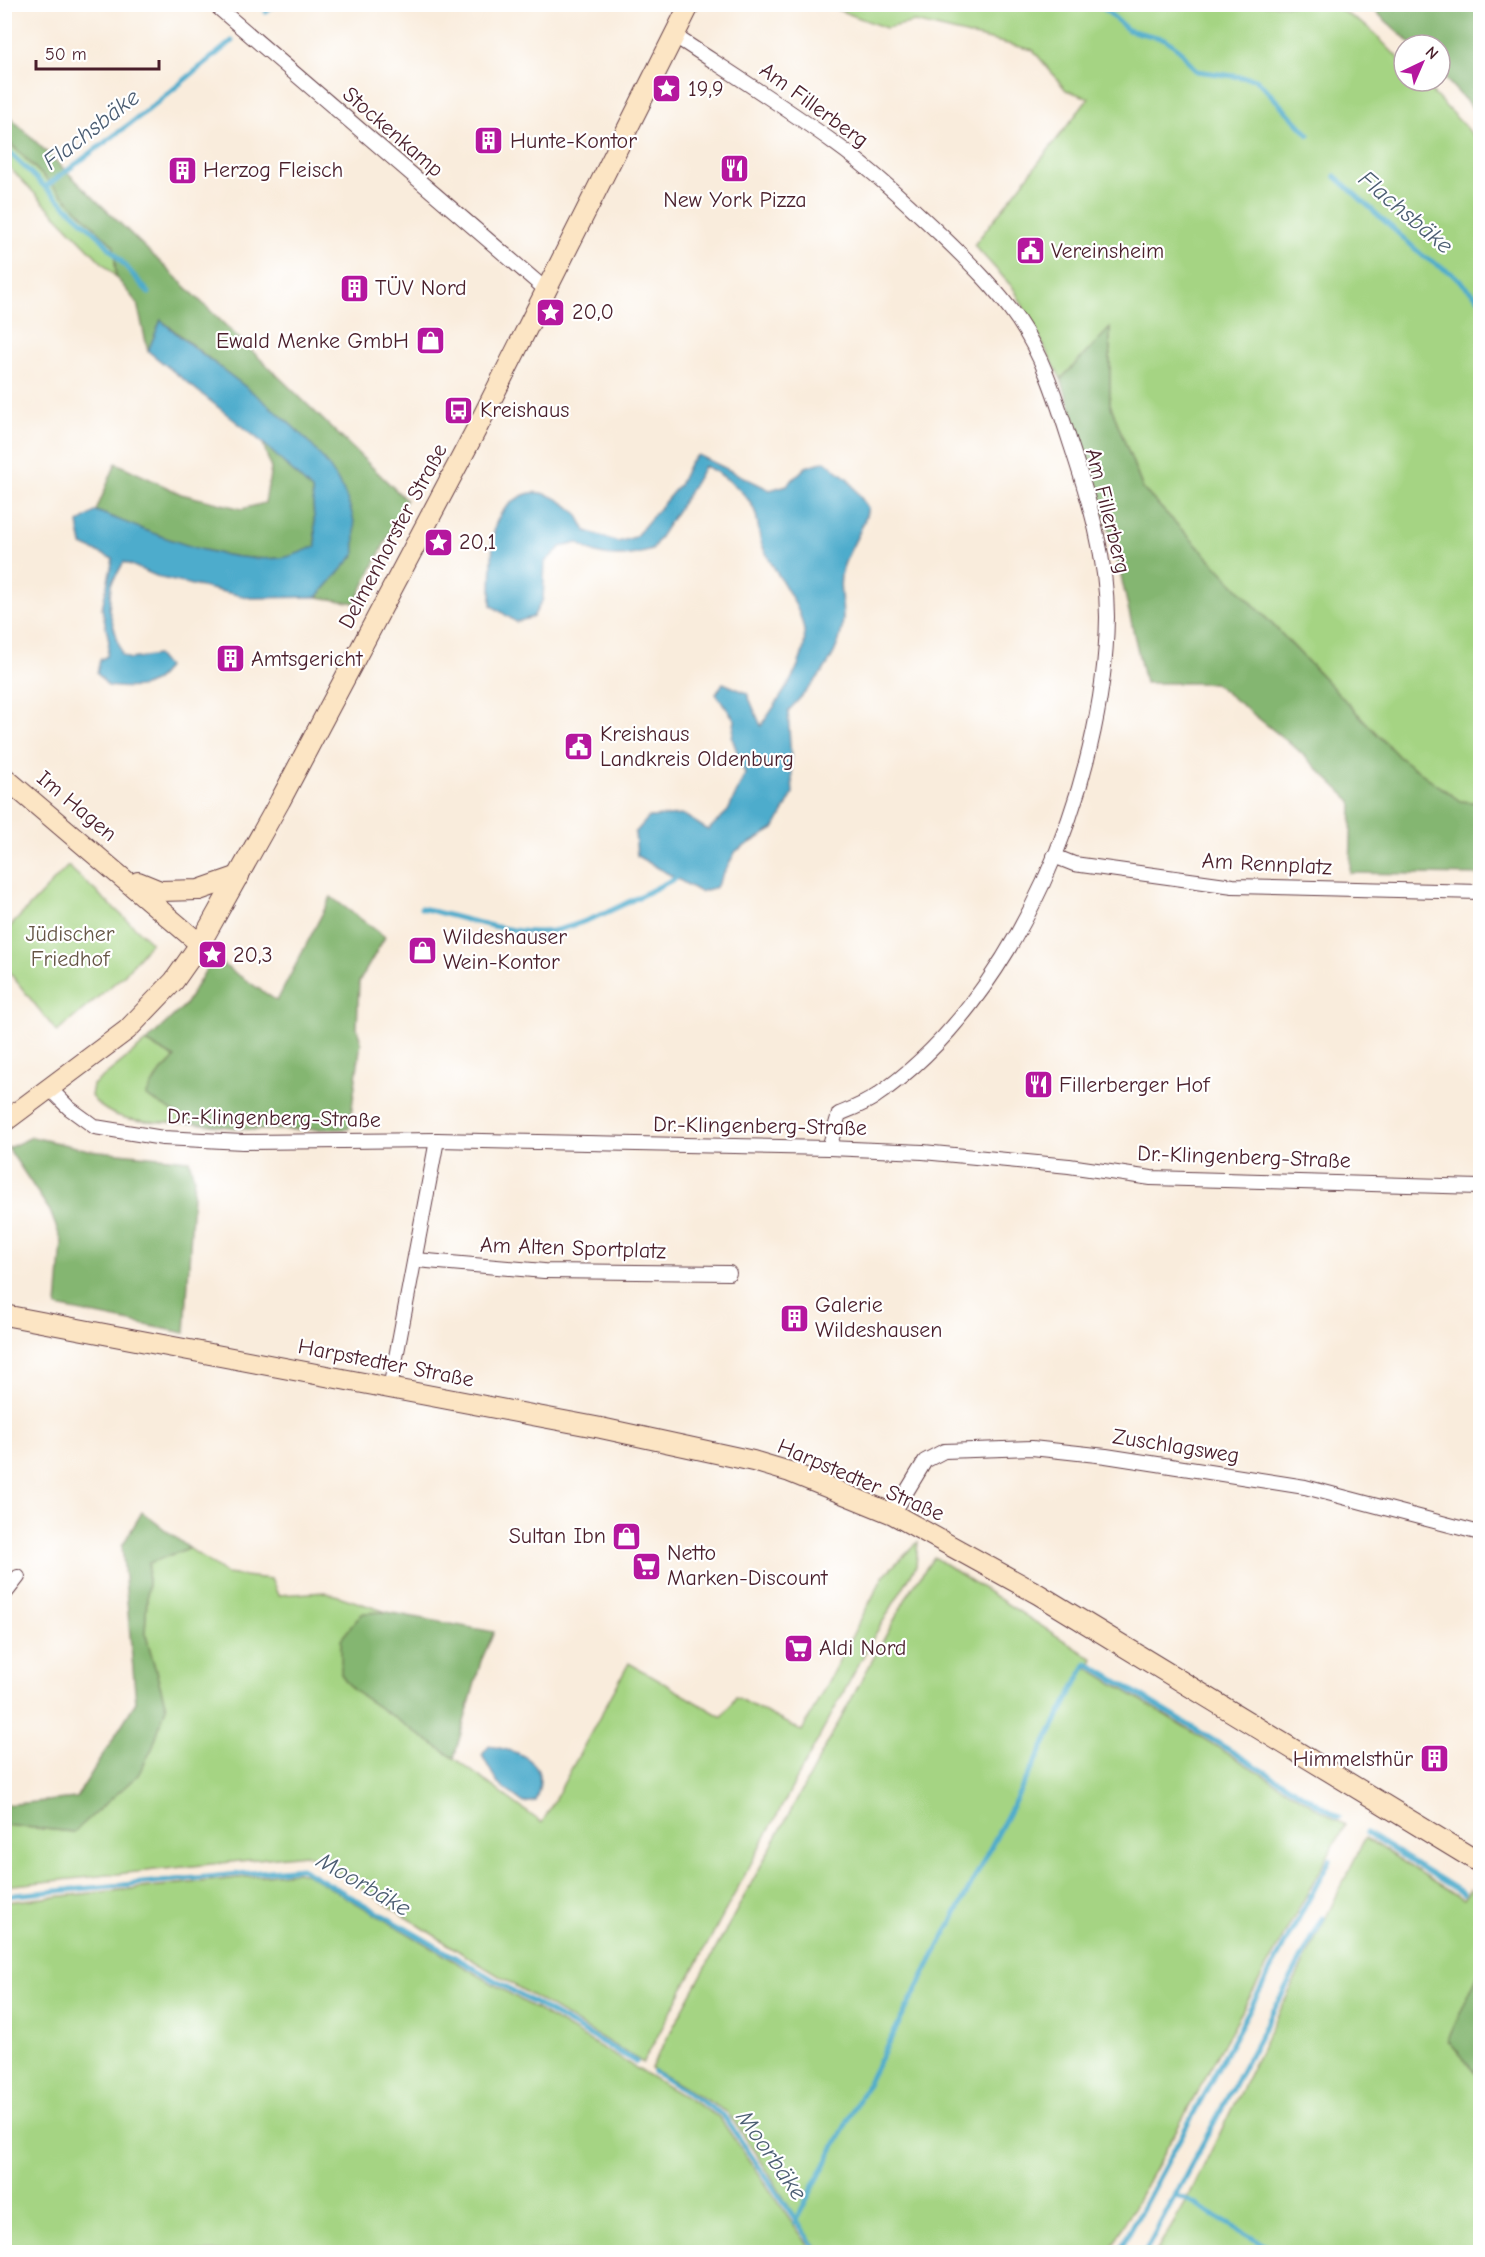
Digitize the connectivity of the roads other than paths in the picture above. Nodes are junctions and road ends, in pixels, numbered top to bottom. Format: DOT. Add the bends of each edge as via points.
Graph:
graph roads {
  1 [pos="214,4"];
  2 [pos="690,4"];
  3 [pos="675,36"];
  4 [pos="545,289"];
  5 [pos="4,777"];
  6 [pos="1054,856"];
  7 [pos="118,873"];
  8 [pos="239,876"];
  9 [pos="1480,892"];
  10 [pos="200,944"];
  11 [pos="51,1090"];
  12 [pos="4,1122"];
  13 [pos="436,1140"];
  14 [pos="830,1148"];
  15 [pos="1480,1187"];
  16 [pos="416,1260"];
  17 [pos="729,1274"];
  18 [pos="4,1315"];
  19 [pos="390,1389"];
  20 [pos="893,1514"];
  21 [pos="1480,1533"];
  22 [pos="18,1577"];
  23 [pos="4,1595"];
  24 [pos="1480,1863"];
  1 -- 4 [label="street, Stockenkamp"];
  2 -- 3 [label="main road, Delmenhorster Straße"];
  3 -- 4 [label="main road, Delmenhorster Straße"];
  3 -- 6 [label="street, Am Fillerberg" via="835,143 918,214 986,278 1020,322 1050,381 1092,514 1101,554 1107,617 1101,702 1084,775"];
  4 -- 8 [label="main road, Delmenhorster Straße" via="477,428"];
  5 -- 7 [label="main road, Im Hagen"];
  6 -- 9 [label="street, Am Rennplatz" via="1074,864 1233,886"];
  6 -- 14 [label="street, Am Fillerberg" via="1017,935 970,1005 918,1064 873,1098 839,1114"];
  7 -- 8 [label="main road, Im Hagen" via="160,891 199,890"];
  7 -- 10 [label="main road, Im Hagen"];
  8 -- 10 [label="main road, Delmenhorster Straße"];
  10 -- 11 [label="main road, Delmenhorster Straße" via="152,1007"];
  11 -- 12 [label="main road, Delmenhorster Straße"];
  11 -- 13 [label="street, Dr.-Klingenberg-Straße" via="95,1127 163,1138 243,1142"];
  13 -- 14 [label="street, Dr.-Klingenberg-Straße"];
  13 -- 16 [label="street"];
  14 -- 15 [label="street, Dr.-Klingenberg-Straße" via="923,1152 1151,1178"];
  16 -- 17 [label="street, Am Alten Sportplatz" via="544,1271"];
  16 -- 19 [label="street"];
  18 -- 19 [label="main road, Harpstedter Straße"];
  19 -- 20 [label="main road, Harpstedter Straße" via="753,1461"];
  20 -- 21 [label="street, Zuschlagsweg" via="925,1461 944,1451 1032,1448 1106,1455 1305,1487"];
  20 -- 24 [label="main road, Harpstedter Straße" via="1038,1594"];
  22 -- 23 [label="street"];
}
